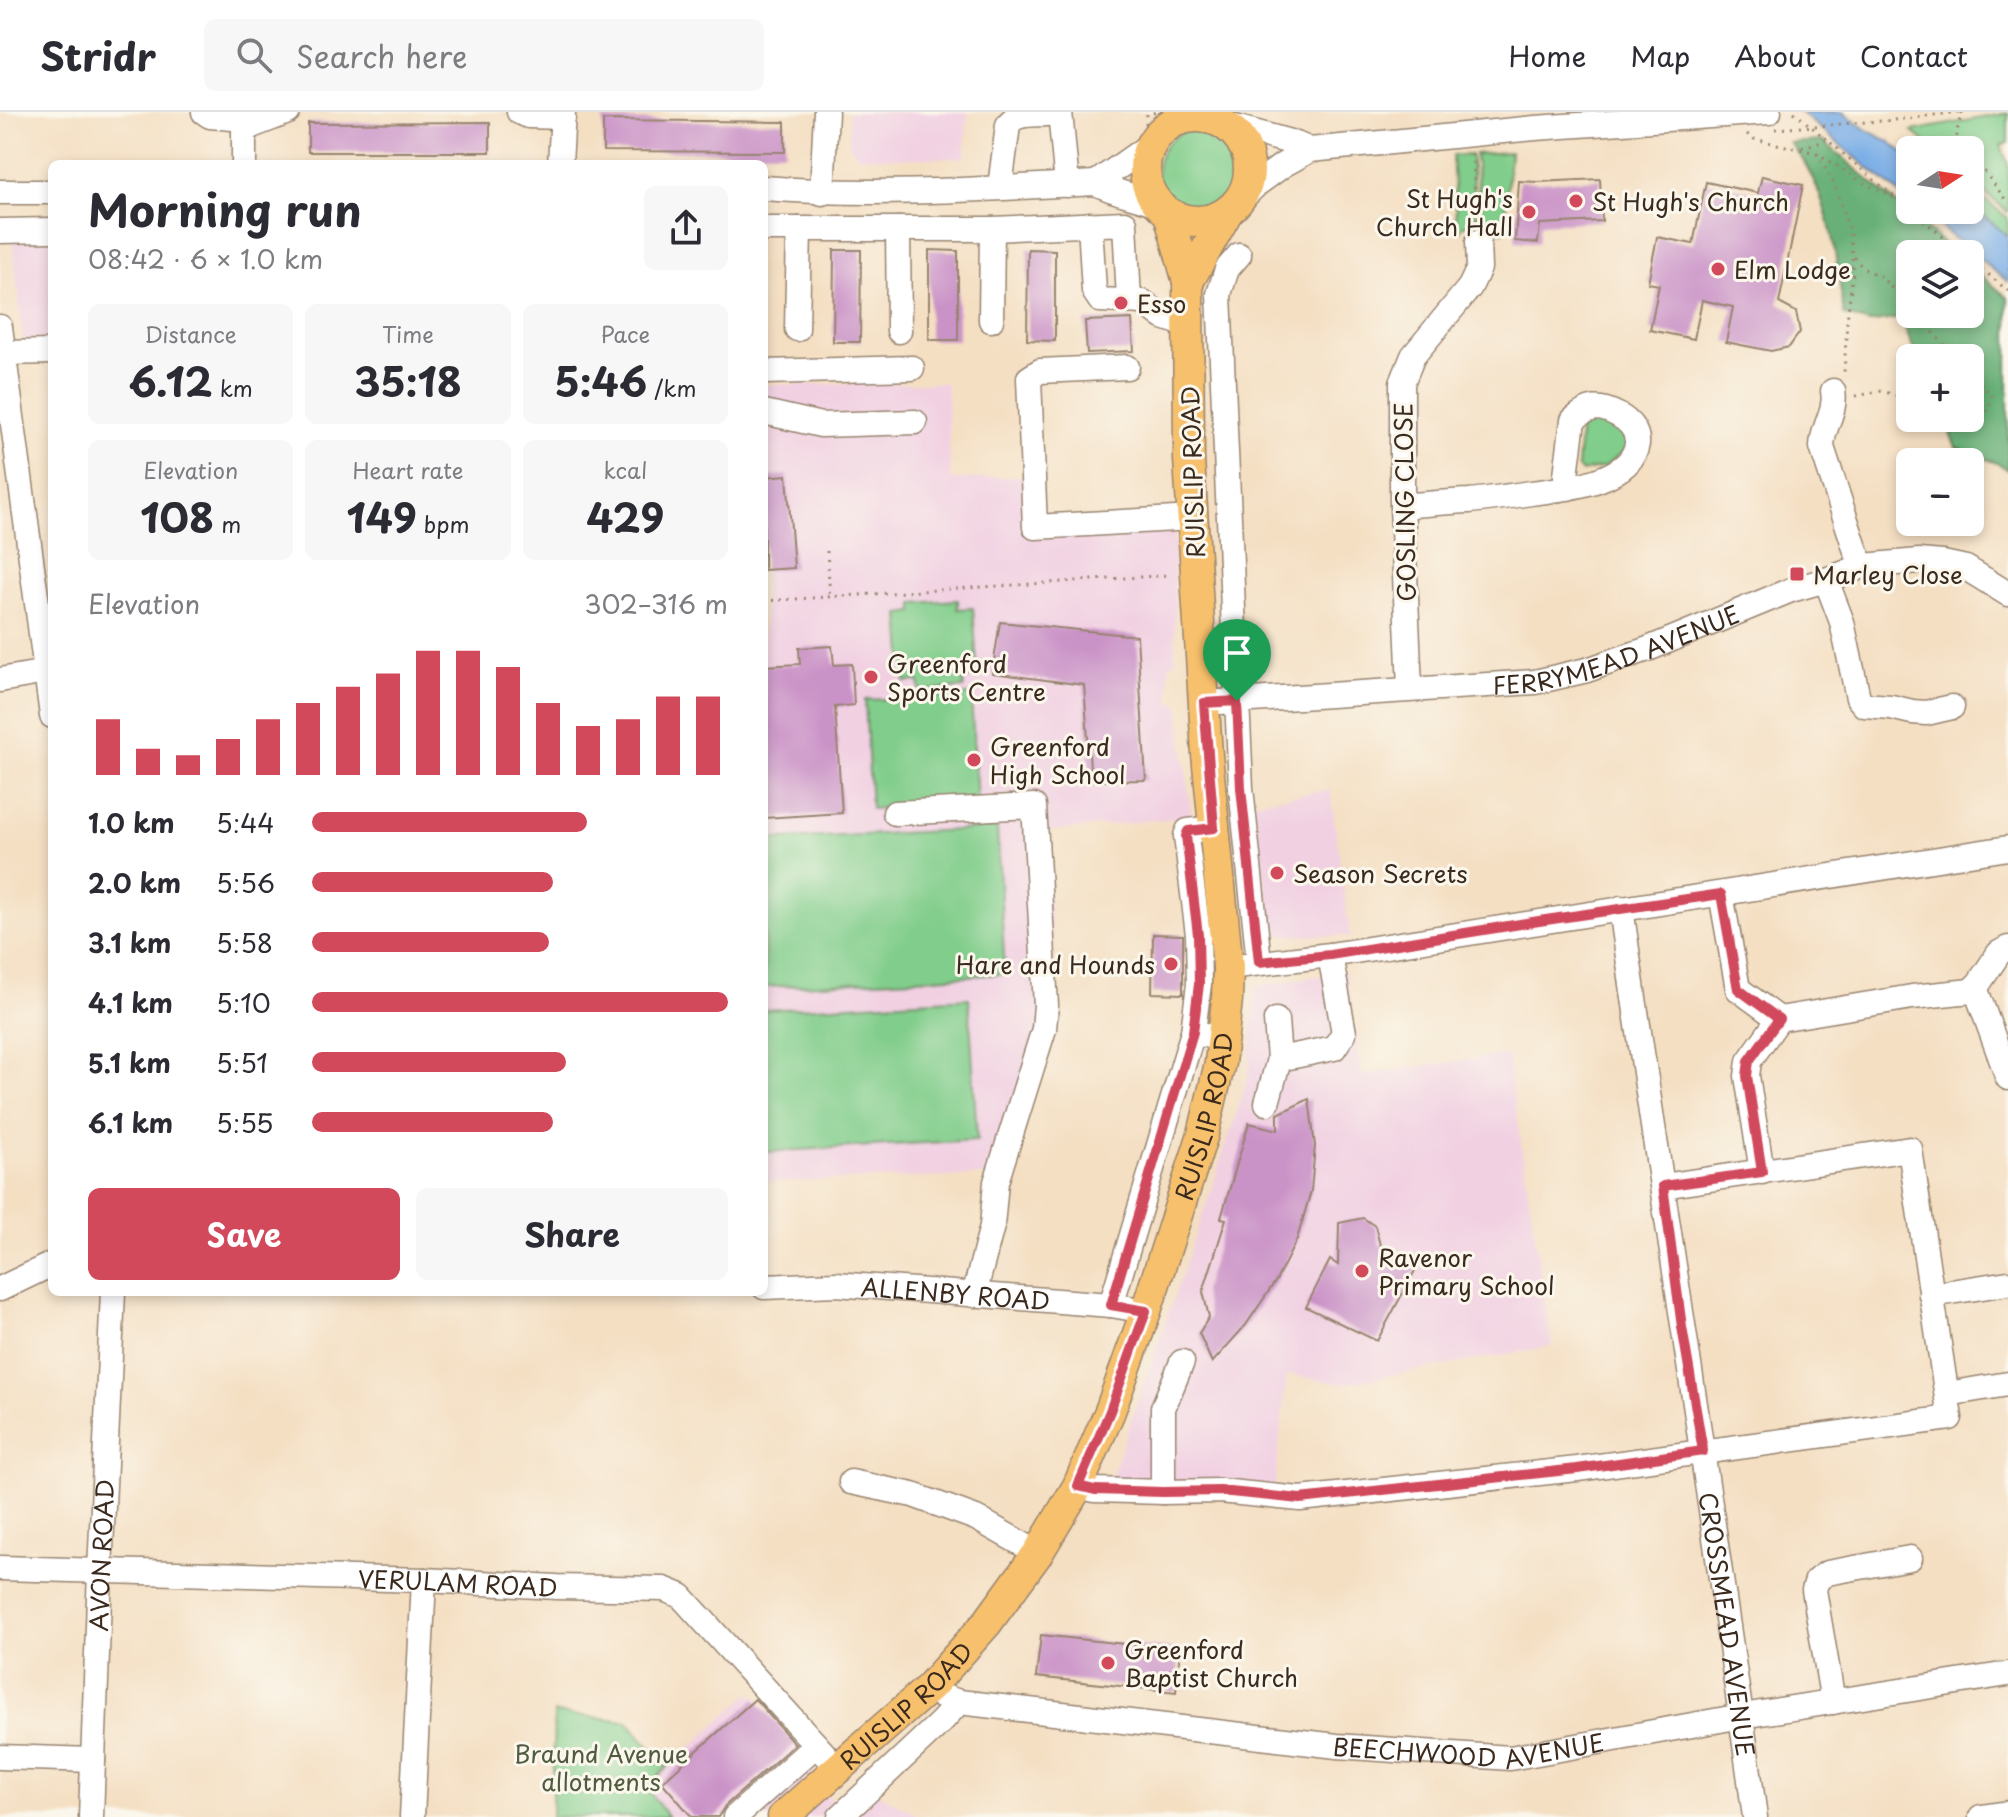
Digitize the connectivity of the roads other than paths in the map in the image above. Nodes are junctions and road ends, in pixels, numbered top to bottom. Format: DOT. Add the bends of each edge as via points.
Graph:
graph roads {
  1 [pos="204,112"];
  2 [pos="288,112"];
  3 [pos="519,112"];
  4 [pos="826,112"];
  5 [pos="1053,113"];
  6 [pos="563,114"];
  7 [pos="1769,118"];
  8 [pos="1220,119"];
  9 [pos="244,120"];
  10 [pos="1153,120"];
  11 [pos="1310,150"];
  12 [pos="244,160"];
  13 [pos="560,160"];
  14 [pos="1096,183"];
  15 [pos="1067,185"];
  16 [pos="1000,187"];
  17 [pos="768,188"];
  18 [pos="0,192"];
  19 [pos="48,192"];
  20 [pos="822,193"];
  21 [pos="1234,206"];
  22 [pos="1165,210"];
  23 [pos="1090,224"];
  24 [pos="768,229"];
  25 [pos="799,229"];
  26 [pos="898,229"];
  27 [pos="992,229"];
  28 [pos="48,230"];
  29 [pos="0,231"];
  30 [pos="1478,234"];
  31 [pos="1239,255"];
  32 [pos="1188,282"];
  33 [pos="1129,300"];
  34 [pos="991,320"];
  35 [pos="1187,325"];
  36 [pos="0,327"];
  37 [pos="797,329"];
  38 [pos="899,331"];
  39 [pos="48,352"];
  40 [pos="3,353"];
  41 [pos="1127,367"];
  42 [pos="912,368"];
  43 [pos="768,372"];
  44 [pos="1841,388"];
  45 [pos="768,413"];
  46 [pos="915,422"];
  47 [pos="1568,488"];
  48 [pos="1402,506"];
  49 [pos="1193,518"];
  50 [pos="1863,566"];
  51 [pos="1826,580"];
  52 [pos="2008,594"];
  53 [pos="46,672"];
  54 [pos="0,680"];
  55 [pos="48,687"];
  56 [pos="1410,689"];
  57 [pos="1237,701"];
  58 [pos="1204,703"];
  59 [pos="1952,707"];
  60 [pos="895,813"];
  61 [pos="2008,848"];
  62 [pos="1721,894"];
  63 [pos="1621,908"];
  64 [pos="1212,934"];
  65 [pos="2008,948"];
  66 [pos="1330,955"];
  67 [pos="1259,962"];
  68 [pos="1228,967"];
  69 [pos="1975,987"];
  70 [pos="1779,1019"];
  71 [pos="1276,1020"];
  72 [pos="1193,1032"];
  73 [pos="1223,1040"];
  74 [pos="1279,1059"];
  75 [pos="2008,1078"];
  76 [pos="1267,1103"];
  77 [pos="1762,1172"];
  78 [pos="1663,1186"];
  79 [pos="48,1266"];
  80 [pos="2008,1283"];
  81 [pos="768,1287"];
  82 [pos="0,1289"];
  83 [pos="974,1295"];
  84 [pos="1931,1295"];
  85 [pos="113,1296"];
  86 [pos="1111,1305"];
  87 [pos="1146,1311"];
  88 [pos="1182,1362"];
  89 [pos="2008,1384"];
  90 [pos="1947,1394"];
  91 [pos="1703,1451"];
  92 [pos="851,1482"];
  93 [pos="1078,1486"];
  94 [pos="1163,1492"];
  95 [pos="1038,1553"];
  96 [pos="1910,1558"];
  97 [pos="0,1568"];
  98 [pos="100,1571"];
  99 [pos="424,1580"];
  100 [pos="2008,1674"];
  101 [pos="930,1687"];
  102 [pos="959,1702"];
  103 [pos="1833,1702"];
  104 [pos="1742,1716"];
  105 [pos="816,1745"];
  106 [pos="0,1757"];
  107 [pos="93,1760"];
  108 [pos="838,1769"];
  109 [pos="2008,1813"];
  110 [pos="91,1817"];
  111 [pos="412,1817"];
  112 [pos="735,1817"];
  113 [pos="783,1817"];
  114 [pos="840,1817"];
  115 [pos="1755,1817"];
  116 [pos="1981,1817"];
  1 -- 9 [label="street"];
  2 -- 9 [label="street"];
  3 -- 6 [label="street"];
  4 -- 20 [label="street"];
  5 -- 15 [label="street"];
  5 -- 16 [label="street" via="1011,119"];
  6 -- 13 [label="street"];
  7 -- 11 [label="street" via="1535,128"];
  8 -- 10 [label="main road"];
  8 -- 11 [label="street"];
  8 -- 21 [label="main road" via="1244,146 1249,161 1249,180"];
  9 -- 12 [label="street"];
  10 -- 14 [label="street"];
  10 -- 22 [label="main road" via="1146,179"];
  11 -- 21 [label="street" via="1257,184"];
  14 -- 15 [label="street"];
  14 -- 22 [label="street"];
  15 -- 16 [label="street"];
  16 -- 20 [label="street"];
  17 -- 20 [label="street"];
  18 -- 19 [label="street"];
  21 -- 22 [label="main road" via="1201,221 1187,221"];
  21 -- 32 [label="main road, RUISLIP ROAD"];
  22 -- 32 [label="main road, RUISLIP ROAD"];
  23 -- 27 [label="street"];
  23 -- 33 [label="street" via="1094,291 1100,300"];
  23 -- 33 [label="street" via="1125,223"];
  24 -- 25 [label="street"];
  25 -- 26 [label="street"];
  25 -- 37 [label="street"];
  26 -- 27 [label="street"];
  26 -- 38 [label="street"];
  27 -- 34 [label="street"];
  28 -- 29 [label="street"];
  30 -- 48 [label="street, GOSLING CLOSE" via="1479,268 1470,287 1413,356 1402,383"];
  31 -- 57 [label="street" via="1227,269 1219,294"];
  32 -- 35 [label="main road, RUISLIP ROAD"];
  33 -- 35 [label="street"];
  35 -- 49 [label="main road, RUISLIP ROAD" via="1182,460"];
  36 -- 40 [label="street"];
  39 -- 40 [label="street"];
  40 -- 53 [label="street"];
  41 -- 49 [label="street" via="1040,371 1029,378 1035,527"];
  42 -- 43 [label="street"];
  44 -- 50 [label="street" via="1822,447"];
  45 -- 46 [label="street" via="821,425"];
  47 -- 48 [label="street"];
  48 -- 56 [label="street, GOSLING CLOSE"];
  49 -- 58 [label="main road, RUISLIP ROAD"];
  50 -- 51 [label="street, FERRYMEAD AVENUE"];
  50 -- 52 [label="street, FERRYMEAD AVENUE" via="1943,563 1966,568"];
  51 -- 56 [label="street, FERRYMEAD AVENUE" via="1587,670 1535,682"];
  51 -- 59 [label="street" via="1864,705 1926,713"];
  53 -- 54 [label="street"];
  53 -- 55 [label="street"];
  56 -- 57 [label="street, FERRYMEAD AVENUE"];
  57 -- 58 [label="street, FERRYMEAD AVENUE"];
  57 -- 67 [label="street"];
  58 -- 64 [label="main road, RUISLIP ROAD" via="1214,828"];
  60 -- 83 [label="street" via="1034,806 1044,1029 996,1182 992,1226"];
  61 -- 62 [label="street"];
  62 -- 63 [label="street"];
  62 -- 70 [label="street" via="1738,989"];
  63 -- 66 [label="street"];
  63 -- 78 [label="street, CROSSMEAD AVENUE"];
  64 -- 68 [label="main road, RUISLIP ROAD"];
  64 -- 72 [label="street"];
  65 -- 69 [label="street"];
  66 -- 67 [label="street"];
  66 -- 74 [label="street" via="1344,1033 1334,1048"];
  67 -- 68 [label="street"];
  68 -- 73 [label="main road, RUISLIP ROAD"];
  69 -- 70 [label="street"];
  69 -- 75 [label="street"];
  70 -- 77 [label="street" via="1749,1061 1747,1076"];
  71 -- 74 [label="street"];
  72 -- 73 [label="street"];
  72 -- 86 [label="street"];
  73 -- 87 [label="main road, RUISLIP ROAD" via="1203,1134"];
  74 -- 76 [label="street"];
  77 -- 78 [label="street"];
  77 -- 84 [label="street" via="1910,1149"];
  78 -- 91 [label="street, CROSSMEAD AVENUE"];
  79 -- 82 [label="street"];
  80 -- 84 [label="street"];
  81 -- 83 [label="street, ALLENBY ROAD" via="836,1284"];
  83 -- 86 [label="street, ALLENBY ROAD"];
  84 -- 90 [label="street"];
  85 -- 98 [label="street, AVON ROAD"];
  86 -- 87 [label="street, ALLENBY ROAD"];
  87 -- 93 [label="main road, RUISLIP ROAD"];
  88 -- 94 [label="street" via="1163,1408"];
  89 -- 90 [label="street"];
  90 -- 91 [label="street" via="1950,1418"];
  91 -- 94 [label="street" via="1300,1499 1220,1479"];
  91 -- 104 [label="street, CROSSMEAD AVENUE"];
  92 -- 95 [label="street" via="913,1495 976,1518"];
  93 -- 94 [label="street"];
  93 -- 95 [label="main road, RUISLIP ROAD"];
  95 -- 101 [label="main road, RUISLIP ROAD" via="987,1623"];
  96 -- 103 [label="street" via="1827,1573 1817,1580 1814,1590"];
  97 -- 98 [label="street, VERULAM ROAD"];
  98 -- 99 [label="street, VERULAM ROAD"];
  98 -- 107 [label="street, AVON ROAD"];
  99 -- 105 [label="street, VERULAM ROAD" via="664,1589 681,1596"];
  99 -- 111 [label="street"];
  100 -- 103 [label="street, BEECHWOOD AVENUE"];
  101 -- 102 [label="street, BEECHWOOD AVENUE"];
  101 -- 108 [label="main road, RUISLIP ROAD"];
  102 -- 104 [label="street, BEECHWOOD AVENUE" via="1337,1746 1510,1758"];
  102 -- 114 [label="street"];
  103 -- 104 [label="street, BEECHWOOD AVENUE"];
  104 -- 115 [label="street, CROSSMEAD AVENUE"];
  105 -- 108 [label="street, VERULAM ROAD"];
  105 -- 112 [label="street"];
  106 -- 107 [label="street"];
  107 -- 110 [label="street, AVON ROAD"];
  108 -- 113 [label="main road, RUISLIP ROAD"];
  109 -- 116 [label="street"];
}
